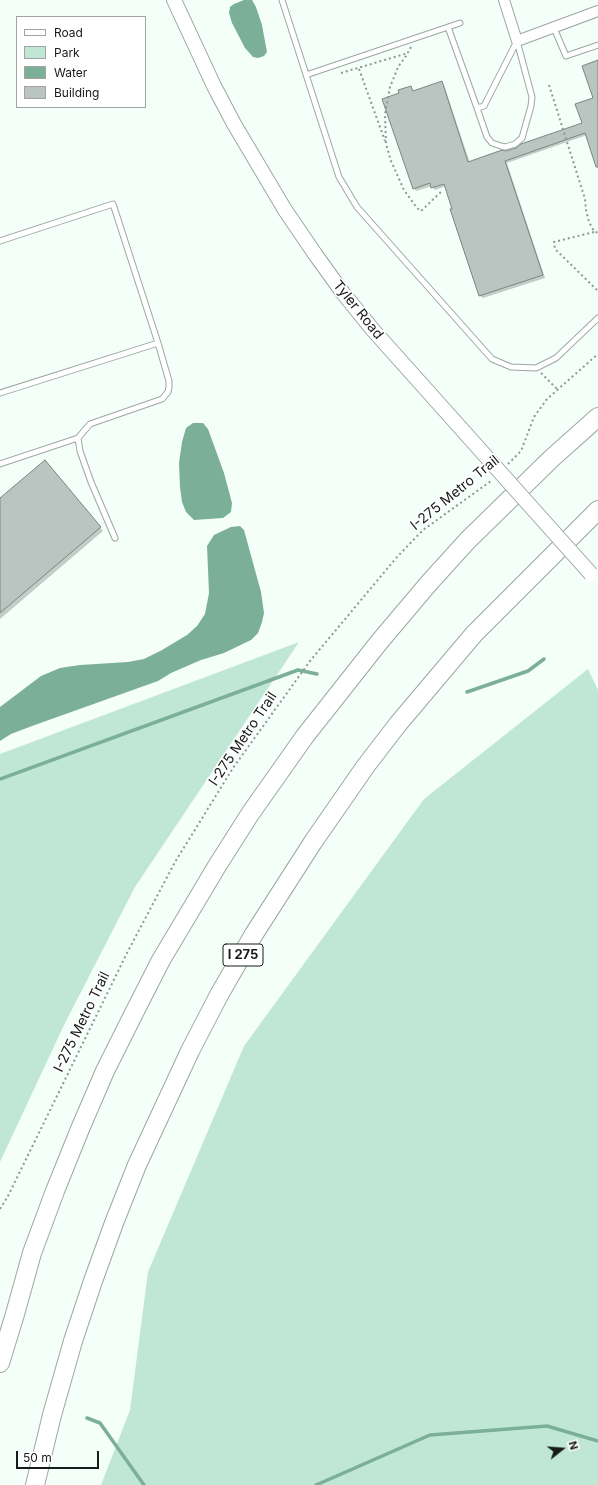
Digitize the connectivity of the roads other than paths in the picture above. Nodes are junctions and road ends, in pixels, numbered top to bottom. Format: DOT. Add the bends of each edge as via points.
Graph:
graph roads {
  1 [pos="174,0"];
  2 [pos="282,0"];
  3 [pos="504,0"];
  4 [pos="598,11"];
  5 [pos="460,23"];
  6 [pos="448,27"];
  7 [pos="554,28"];
  8 [pos="517,41"];
  9 [pos="598,45"];
  10 [pos="306,75"];
  11 [pos="477,108"];
  12 [pos="0,241"];
  13 [pos="598,318"];
  14 [pos="158,343"];
  15 [pos="0,393"];
  16 [pos="598,417"];
  17 [pos="78,438"];
  18 [pos="0,464"];
  19 [pos="598,510"];
  20 [pos="115,538"];
  21 [pos="595,578"];
  22 [pos="0,1363"];
  23 [pos="35,1485"];
  1 -- 21 [label="street, Tyler Road, bridge" via="234,124 314,254 373,330"];
  2 -- 10 [label="lane"];
  3 -- 8 [label="street"];
  4 -- 7 [label="street"];
  5 -- 6 [label="lane"];
  6 -- 10 [label="lane"];
  6 -- 11 [label="lane"];
  7 -- 8 [label="street"];
  7 -- 9 [label="lane" via="566,56"];
  8 -- 11 [label="lane" via="484,106"];
  8 -- 11 [label="lane" via="532,97 522,138 515,144 505,147 492,142 487,137"];
  10 -- 13 [label="lane" via="339,177 357,207 492,359 511,367 536,368 556,358"];
  12 -- 14 [label="lane" via="112,204"];
  14 -- 15 [label="lane"];
  14 -- 17 [label="lane" via="169,381 166,396 156,402 90,424"];
  16 -- 22 [label="highway" via="468,540 384,635 305,736 216,866 169,946 105,1071 32,1253"];
  17 -- 18 [label="lane"];
  17 -- 20 [label="lane" via="91,482"];
  19 -- 23 [label="highway, I 275" via="474,634 398,724 317,836 254,934 190,1051 126,1194 73,1341"];
}
